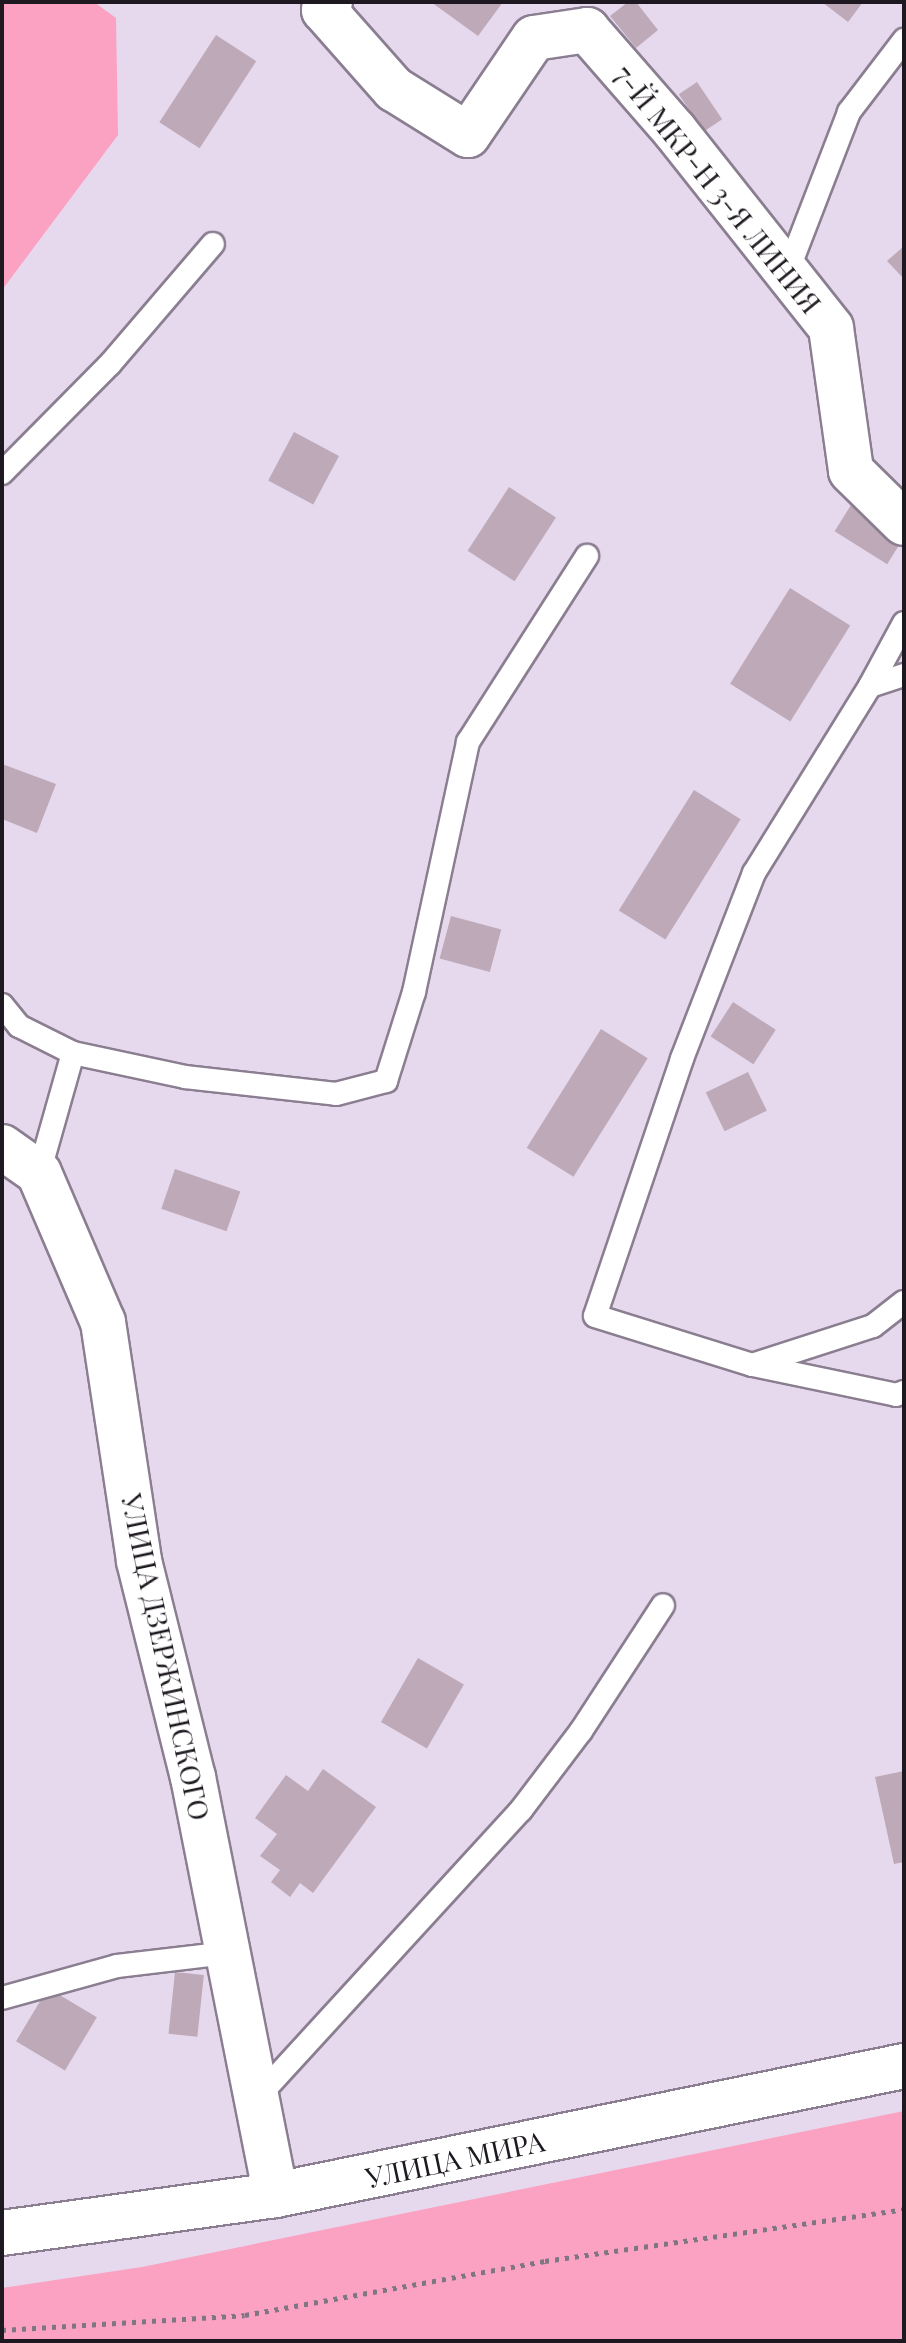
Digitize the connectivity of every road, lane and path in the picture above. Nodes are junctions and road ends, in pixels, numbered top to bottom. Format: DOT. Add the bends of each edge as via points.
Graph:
graph roads {
  1 [pos="330,2"];
  2 [pos="904,40"];
  3 [pos="213,244"];
  4 [pos="787,273"];
  5 [pos="2,473"];
  6 [pos="904,523"];
  7 [pos="587,556"];
  8 [pos="904,623"];
  9 [pos="904,675"];
  10 [pos="870,686"];
  11 [pos="2,1005"];
  12 [pos="73,1053"];
  13 [pos="2,1147"];
  14 [pos="39,1173"];
  15 [pos="904,1302"];
  16 [pos="752,1365"];
  17 [pos="904,1392"];
  18 [pos="663,1605"];
  19 [pos="228,1953"];
  20 [pos="2,1998"];
  21 [pos="904,2066"];
  22 [pos="257,2098"];
  23 [pos="276,2195"];
  24 [pos="904,2209"];
  25 [pos="2,2233"];
  26 [pos="2,2330"];
  1 -- 4 [label="street, 7-Й МКР-Н 3-Я ЛИНИЯ" via="324,10 394,89 468,135 534,38 587,30"];
  2 -- 4 [label="lane" via="849,112"];
  3 -- 5 [label="lane" via="110,364"];
  4 -- 6 [label="street, 7-Й МКР-Н 3-Я ЛИНИЯ" via="831,328 851,471"];
  7 -- 12 [label="lane" via="468,742 414,992 386,1081 336,1094 185,1077"];
  8 -- 10 [label="lane"];
  9 -- 10 [label="lane"];
  10 -- 16 [label="lane" via="754,873 682,1059 595,1316"];
  11 -- 12 [label="lane" via="19,1026"];
  12 -- 14 [label="lane"];
  13 -- 14 [label="street"];
  14 -- 19 [label="street, УЛИЦА ДЗЕРЖИНСКОГО" via="103,1322 139,1561 193,1777"];
  15 -- 16 [label="lane" via="873,1326"];
  16 -- 17 [label="lane" via="896,1395"];
  18 -- 22 [label="lane" via="581,1731 521,1810"];
  19 -- 20 [label="lane" via="117,1966"];
  19 -- 22 [label="street, УЛИЦА ДЗЕРЖИНСКОГО"];
  21 -- 23 [label="street, УЛИЦА МИРА"];
  22 -- 23 [label="street, УЛИЦА ДЗЕРЖИНСКОГО"];
  23 -- 25 [label="street, УЛИЦА МИРА"];
  24 -- 26 [label="path" via="545,2261 245,2315"];
}
